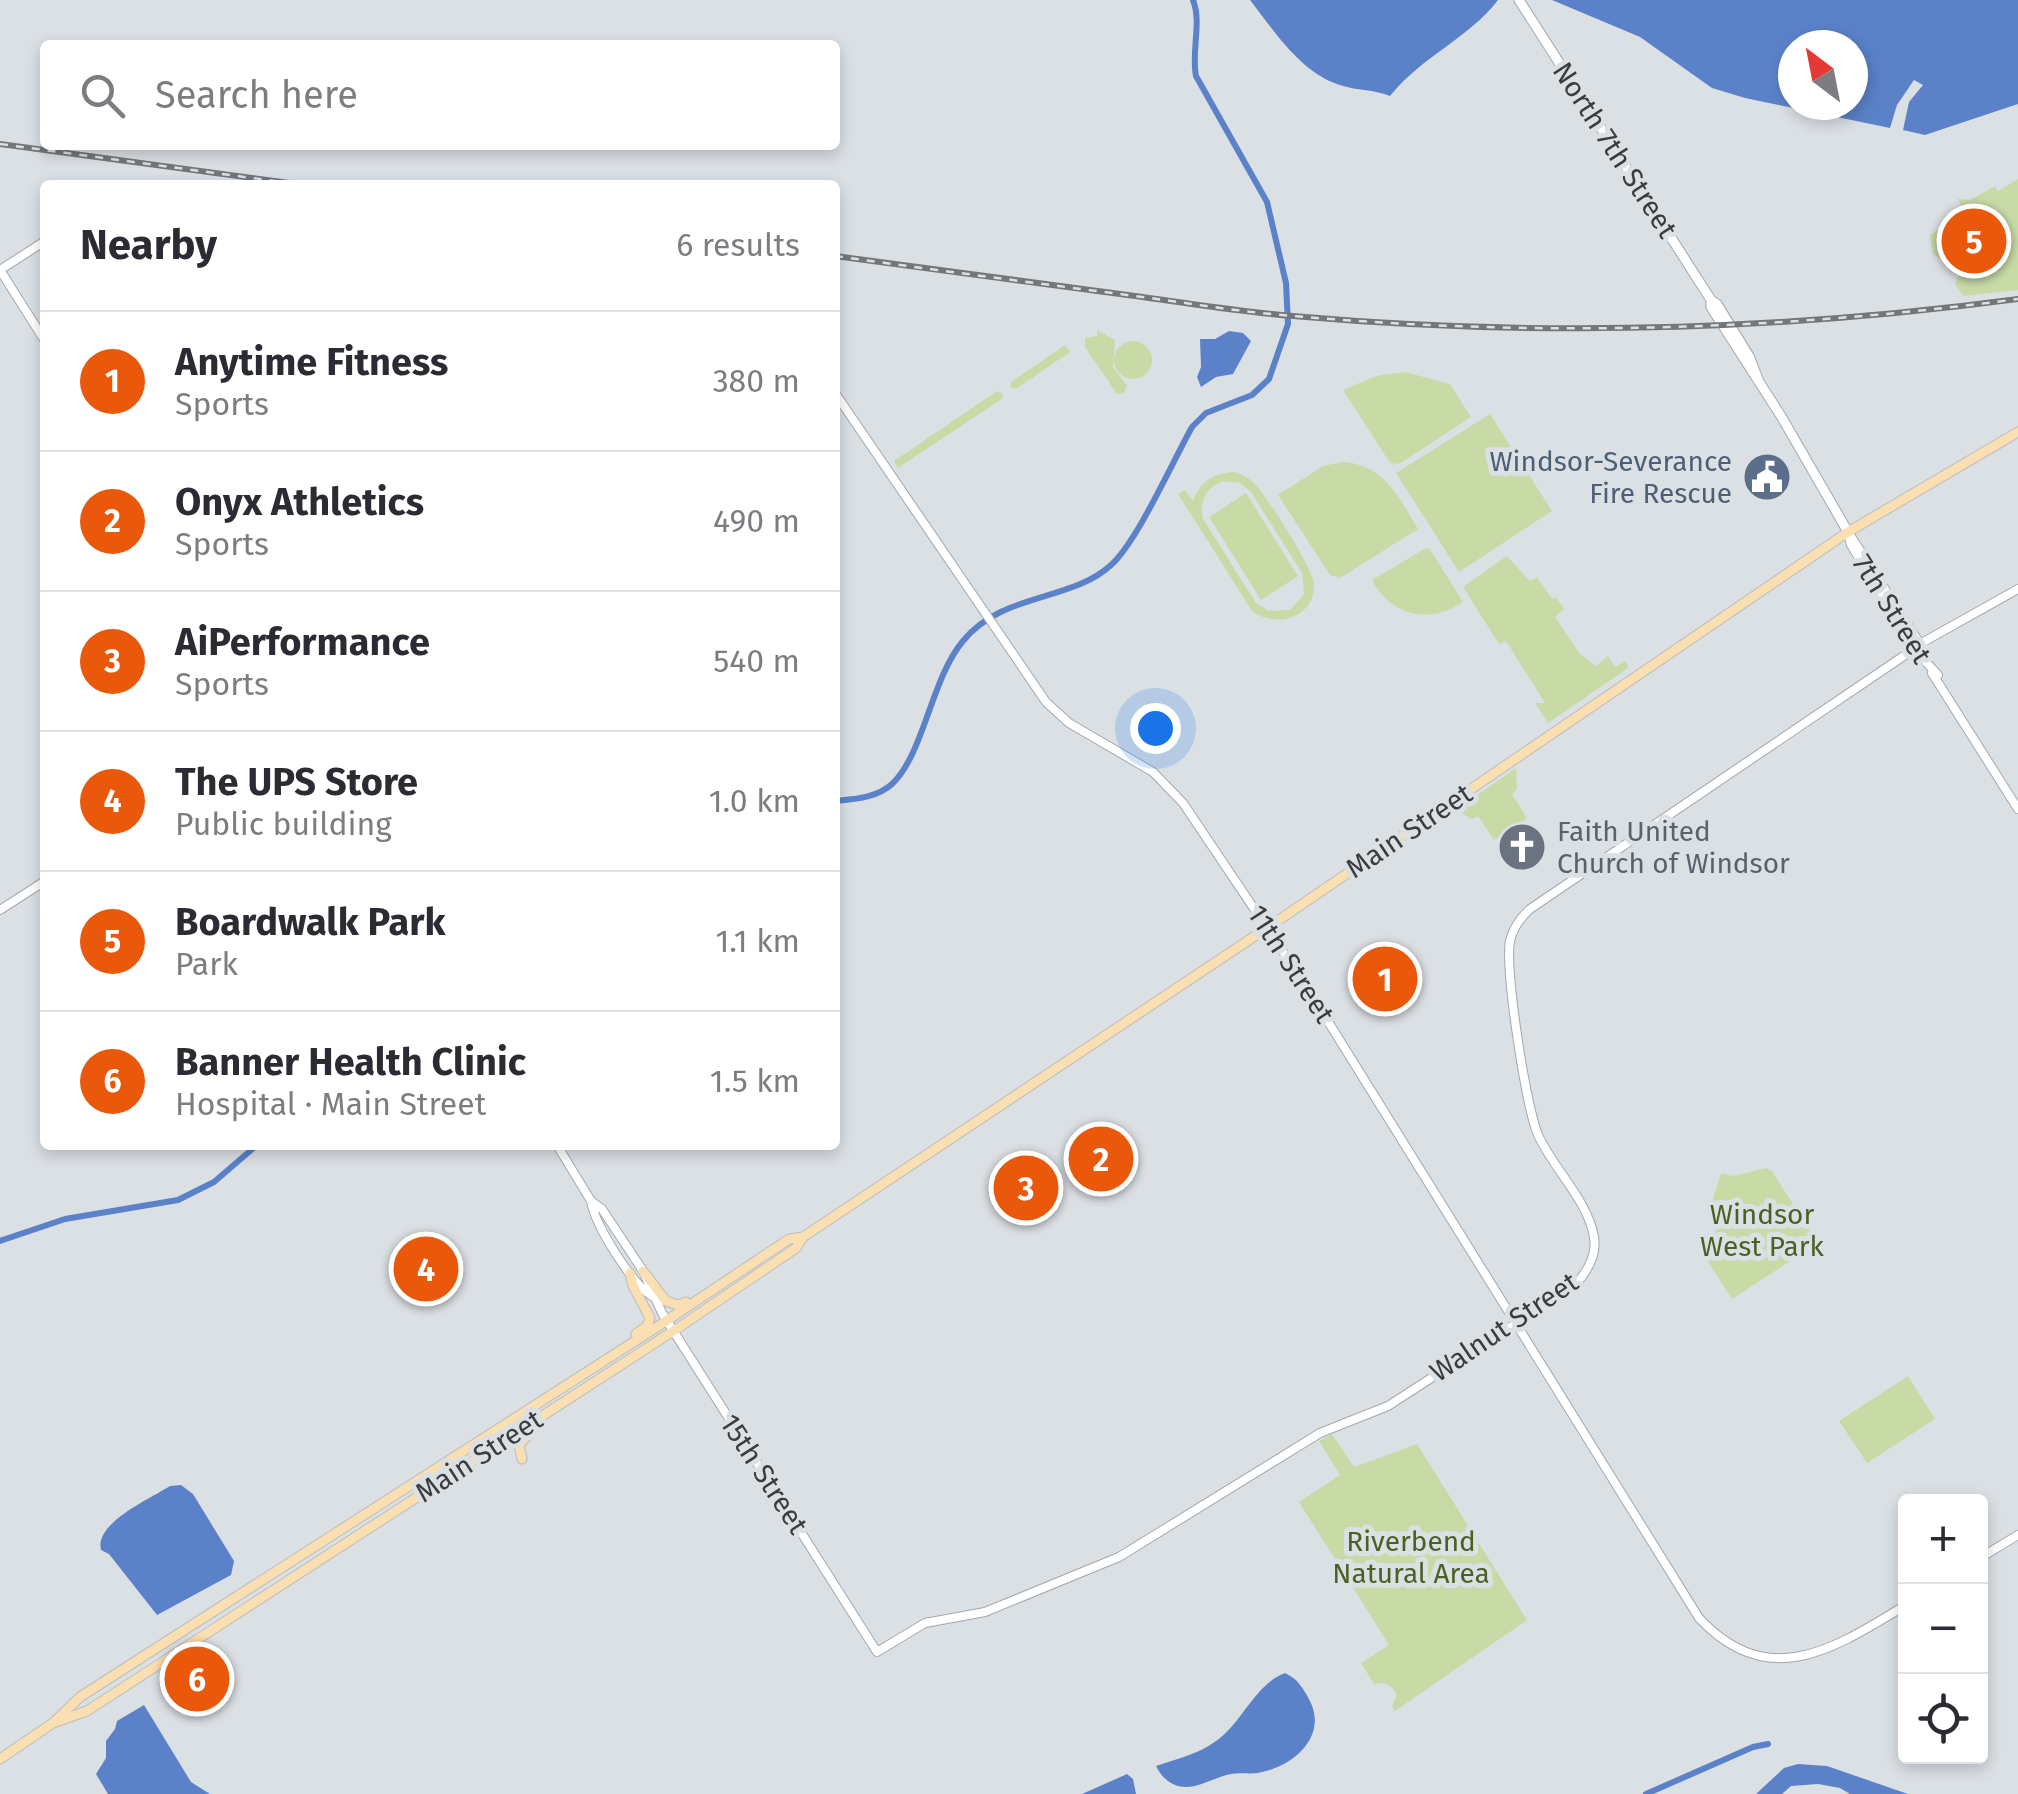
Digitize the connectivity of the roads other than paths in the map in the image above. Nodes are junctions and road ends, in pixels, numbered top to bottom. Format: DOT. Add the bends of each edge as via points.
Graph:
graph roads {
  1 [pos="1520,0"];
  2 [pos="40,244"];
  3 [pos="0,270"];
  4 [pos="40,333"];
  5 [pos="840,400"];
  6 [pos="1781,416"];
  7 [pos="2018,432"];
  8 [pos="1848,532"];
  9 [pos="2018,589"];
  10 [pos="1918,648"];
  11 [pos="2018,809"];
  12 [pos="40,884"];
  13 [pos="0,910"];
  14 [pos="1268,927"];
  15 [pos="560,1150"];
  16 [pos="591,1201"];
  17 [pos="803,1236"];
  18 [pos="630,1272"];
  19 [pos="644,1272"];
  20 [pos="732,1277"];
  21 [pos="652,1296"];
  22 [pos="1515,1322"];
  23 [pos="670,1326"];
  24 [pos="603,1362"];
  25 [pos="562,1388"];
  26 [pos="569,1398"];
  27 [pos="502,1428"];
  28 [pos="506,1438"];
  29 [pos="522,1460"];
  30 [pos="460,1468"];
  31 [pos="436,1470"];
  32 [pos="386,1502"];
  33 [pos="392,1512"];
  34 [pos="2018,1535"];
  35 [pos="1988,1553"];
  36 [pos="320,1558"];
  37 [pos="1898,1610"];
  38 [pos="877,1652"];
  39 [pos="53,1723"];
  40 [pos="0,1759"];
  1 -- 6 [label="main road, North 7th Street" via="1740,341"];
  2 -- 3 [label="street"];
  3 -- 4 [label="street"];
  5 -- 14 [label="street, 11th Street" via="1052,709 1154,772 1174,792"];
  6 -- 8 [label="main road, 7th Street"];
  7 -- 8 [label="main road, Main Street"];
  8 -- 10 [label="street, 7th Street"];
  8 -- 10 [label="street, 7th Street"];
  8 -- 14 [label="main road, Main Street"];
  9 -- 10 [label="street, Walnut Street"];
  10 -- 11 [label="street, 7th Street"];
  10 -- 22 [label="street, Walnut Street" via="1530,909 1513,931 1508,968 1530,1114 1595,1240 1575,1285"];
  12 -- 13 [label="street"];
  14 -- 17 [label="main road, Main Street"];
  14 -- 22 [label="street, 11th Street"];
  15 -- 16 [label="street"];
  16 -- 18 [label="street, 15th Street"];
  16 -- 19 [label="street, 15th Street"];
  17 -- 20 [label="main road, Main Street"];
  17 -- 23 [label="main road, Main Street" via="796,1248"];
  18 -- 21 [label="street, 15th Street"];
  18 -- 24 [label="main road" via="650,1321"];
  19 -- 20 [label="main road" via="673,1305"];
  19 -- 21 [label="street, 15th Street"];
  20 -- 23 [label="main road, Main Street"];
  21 -- 23 [label="street, 15th Street"];
  22 -- 37 [label="street, 11th Street" via="1682,1593 1725,1641 1788,1659 1830,1650"];
  22 -- 38 [label="street, Walnut Street" via="1388,1406 1322,1431 1119,1557 985,1612 925,1623"];
  23 -- 24 [label="main road, Main Street"];
  23 -- 26 [label="main road, Main Street"];
  23 -- 38 [label="street, 15th Street"];
  24 -- 25 [label="main road, Main Street"];
  25 -- 27 [label="main road, Main Street"];
  25 -- 28 [label="main road"];
  26 -- 28 [label="main road, Main Street"];
  26 -- 29 [label="main road" via="524,1436"];
  27 -- 30 [label="main road"];
  27 -- 31 [label="main road, Main Street"];
  28 -- 30 [label="main road, Main Street"];
  30 -- 33 [label="main road, Main Street"];
  31 -- 32 [label="main road, Main Street"];
  31 -- 33 [label="main road"];
  32 -- 36 [label="main road"];
  32 -- 39 [label="main road, Main Street" via="80,1697"];
  33 -- 36 [label="main road, Main Street"];
  34 -- 35 [label="street"];
  36 -- 39 [label="main road, Main Street" via="87,1711"];
  39 -- 40 [label="main road"];
}
